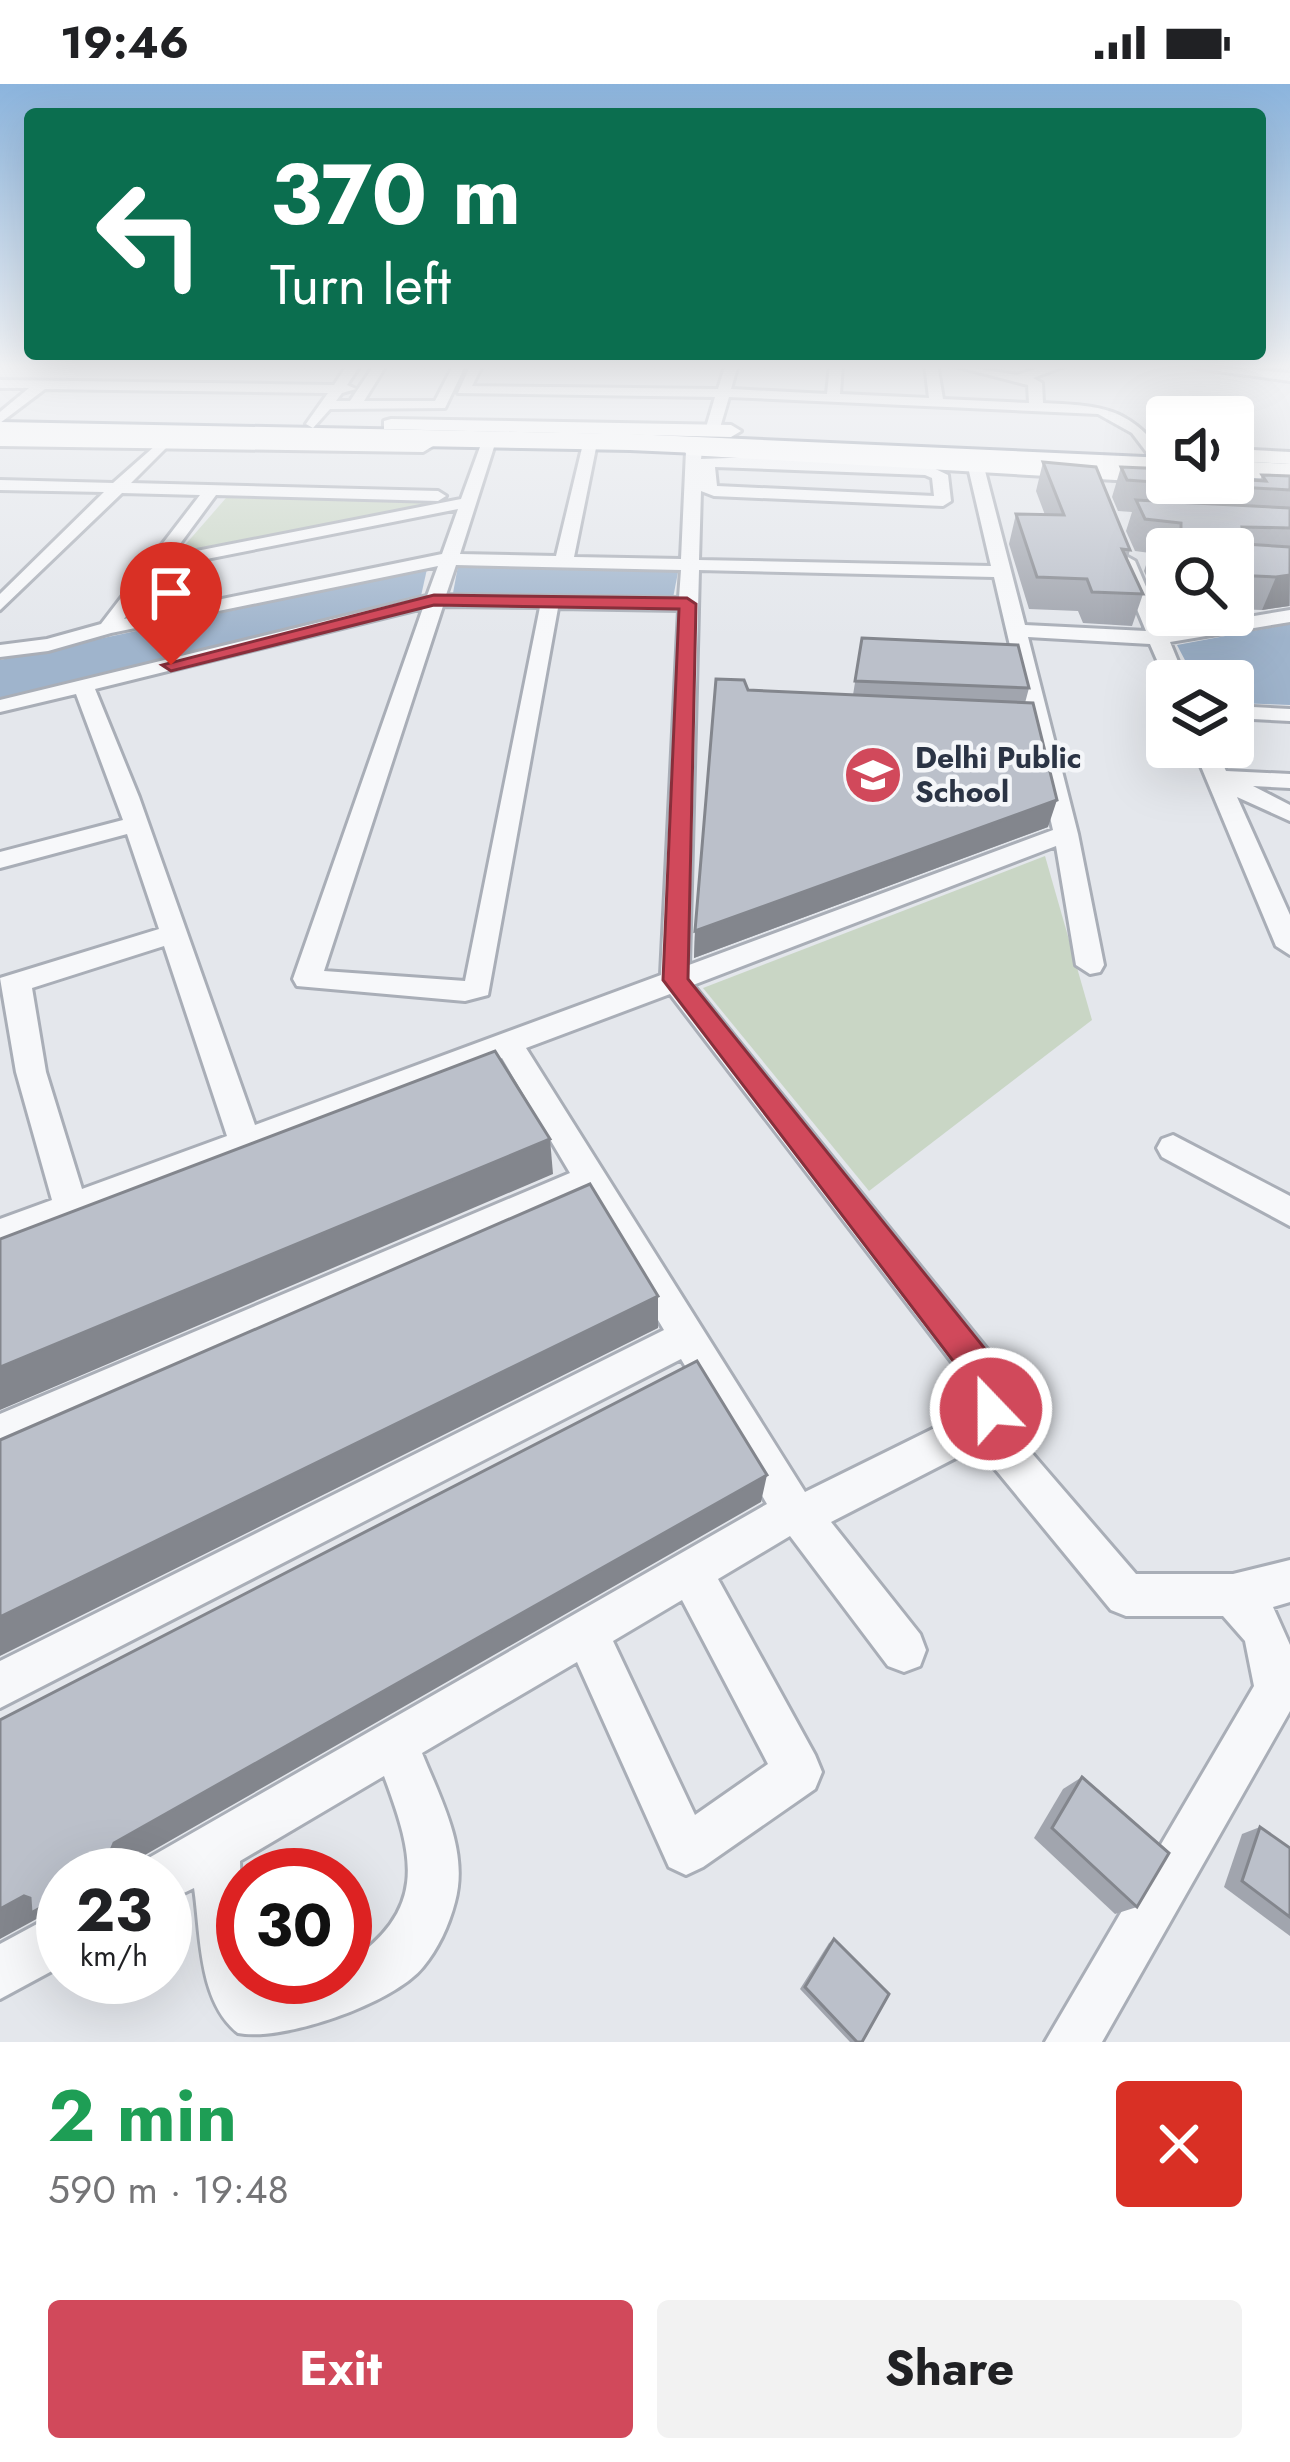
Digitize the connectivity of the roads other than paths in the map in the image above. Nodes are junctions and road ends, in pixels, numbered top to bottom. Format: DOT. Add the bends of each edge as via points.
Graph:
graph roads {
  1 [pos="149,455"];
  2 [pos="484,455"];
  3 [pos="587,455"];
  4 [pos="694,455"];
  5 [pos="732,455"];
  6 [pos="1108,455"];
  7 [pos="1146,456"];
  8 [pos="764,459"];
  9 [pos="1254,463"];
  10 [pos="861,464"];
  11 [pos="1290,465"];
  12 [pos="976,467"];
  13 [pos="1146,477"];
  14 [pos="1254,480"];
  15 [pos="1290,482"];
  16 [pos="8,485"];
  17 [pos="115,487"];
  18 [pos="212,490"];
  19 [pos="466,500"];
  20 [pos="0,501"];
  21 [pos="1117,540"];
  22 [pos="445,560"];
  23 [pos="565,560"];
  24 [pos="689,562"];
  25 [pos="155,564"];
  26 [pos="1003,572"];
  27 [pos="434,600"];
  28 [pos="550,602"];
  29 [pos="0,604"];
  30 [pos="687,604"];
  31 [pos="1145,605"];
  32 [pos="1254,613"];
  33 [pos="1290,616"];
  34 [pos="108,628"];
  35 [pos="1018,631"];
  36 [pos="1158,638"];
  37 [pos="0,651"];
  38 [pos="1168,660"];
  39 [pos="84,687"];
  40 [pos="0,706"];
  41 [pos="1254,713"];
  42 [pos="1290,715"];
  43 [pos="1213,768"];
  44 [pos="1218,778"];
  45 [pos="1290,782"];
  46 [pos="1290,814"];
  47 [pos="136,824"];
  48 [pos="1066,834"];
  49 [pos="0,860"];
  50 [pos="174,934"];
  51 [pos="1290,946"];
  52 [pos="1090,965"];
  53 [pos="675,980"];
  54 [pos="8,986"];
  55 [pos="508,1043"];
  56 [pos="245,1142"];
  57 [pos="1173,1148"];
  58 [pos="591,1178"];
  59 [pos="71,1207"];
  60 [pos="1290,1212"];
  61 [pos="0,1234"];
  62 [pos="688,1337"];
  63 [pos="981,1423"];
  64 [pos="0,1433"];
  65 [pos="797,1513"];
  66 [pos="690,1571"];
  67 [pos="1290,1581"];
  68 [pos="1234,1594"];
  69 [pos="586,1631"];
  70 [pos="1290,1633"];
  71 [pos="904,1650"];
  72 [pos="0,1685"];
  73 [pos="395,1743"];
  74 [pos="213,1849"];
  75 [pos="192,1861"];
  76 [pos="36,1952"];
  77 [pos="0,1973"];
  78 [pos="1072,2042"];
  1 -- 17 [label="street"];
  2 -- 19 [label="street"];
  3 -- 23 [label="street"];
  4 -- 24 [label="street"];
  5 -- 8 [label="street"];
  6 -- 7 [label="highway"];
  8 -- 10 [label="street"];
  8 -- 10 [label="street" via="707,462 706,487 943,501 940,475"];
  9 -- 11 [label="highway"];
  10 -- 12 [label="street"];
  12 -- 13 [label="street" via="1092,480"];
  12 -- 26 [label="street"];
  14 -- 15 [label="street"];
  16 -- 17 [label="street"];
  16 -- 20 [label="street"];
  17 -- 18 [label="street"];
  17 -- 29 [label="street"];
  18 -- 19 [label="street"];
  18 -- 25 [label="street"];
  19 -- 22 [label="street"];
  19 -- 25 [label="street"];
  21 -- 31 [label="street" via="1136,561"];
  22 -- 23 [label="street"];
  22 -- 27 [label="street"];
  22 -- 34 [label="street"];
  23 -- 24 [label="street"];
  24 -- 26 [label="street"];
  24 -- 30 [label="street"];
  25 -- 34 [label="street"];
  26 -- 35 [label="street"];
  27 -- 28 [label="street"];
  27 -- 28 [label="street" via="307,979 478,988"];
  27 -- 39 [label="street"];
  28 -- 30 [label="street"];
  30 -- 53 [label="street"];
  31 -- 36 [label="street"];
  32 -- 33 [label="street"];
  33 -- 36 [label="street"];
  34 -- 37 [label="street"];
  35 -- 36 [label="street"];
  35 -- 48 [label="street"];
  36 -- 38 [label="street"];
  39 -- 40 [label="street"];
  39 -- 47 [label="street"];
  41 -- 42 [label="street"];
  43 -- 44 [label="street"];
  44 -- 45 [label="street"];
  44 -- 46 [label="street"];
  44 -- 51 [label="street"];
  47 -- 49 [label="street"];
  47 -- 50 [label="street"];
  48 -- 52 [label="street"];
  48 -- 53 [label="street"];
  50 -- 54 [label="street"];
  50 -- 56 [label="street"];
  53 -- 55 [label="street"];
  53 -- 63 [label="street" via="994,1387"];
  54 -- 59 [label="street"];
  55 -- 56 [label="street"];
  55 -- 58 [label="street"];
  56 -- 59 [label="street"];
  57 -- 60 [label="street"];
  58 -- 62 [label="street"];
  58 -- 64 [label="street"];
  59 -- 61 [label="street"];
  62 -- 65 [label="street"];
  62 -- 72 [label="street"];
  63 -- 65 [label="street"];
  63 -- 68 [label="street" via="1126,1595"];
  65 -- 66 [label="street"];
  65 -- 71 [label="street"];
  66 -- 69 [label="street"];
  66 -- 69 [label="street" via="797,1772 686,1850"];
  67 -- 68 [label="street"];
  68 -- 70 [label="street"];
  68 -- 78 [label="street" via="1265,1630 1277,1690"];
  69 -- 73 [label="street"];
  73 -- 74 [label="street"];
  73 -- 74 [label="street" via="436,1864 411,1948 375,1979 274,2024 256,2014 236,1991"];
  74 -- 75 [label="street"];
  76 -- 77 [label="street"];
}
